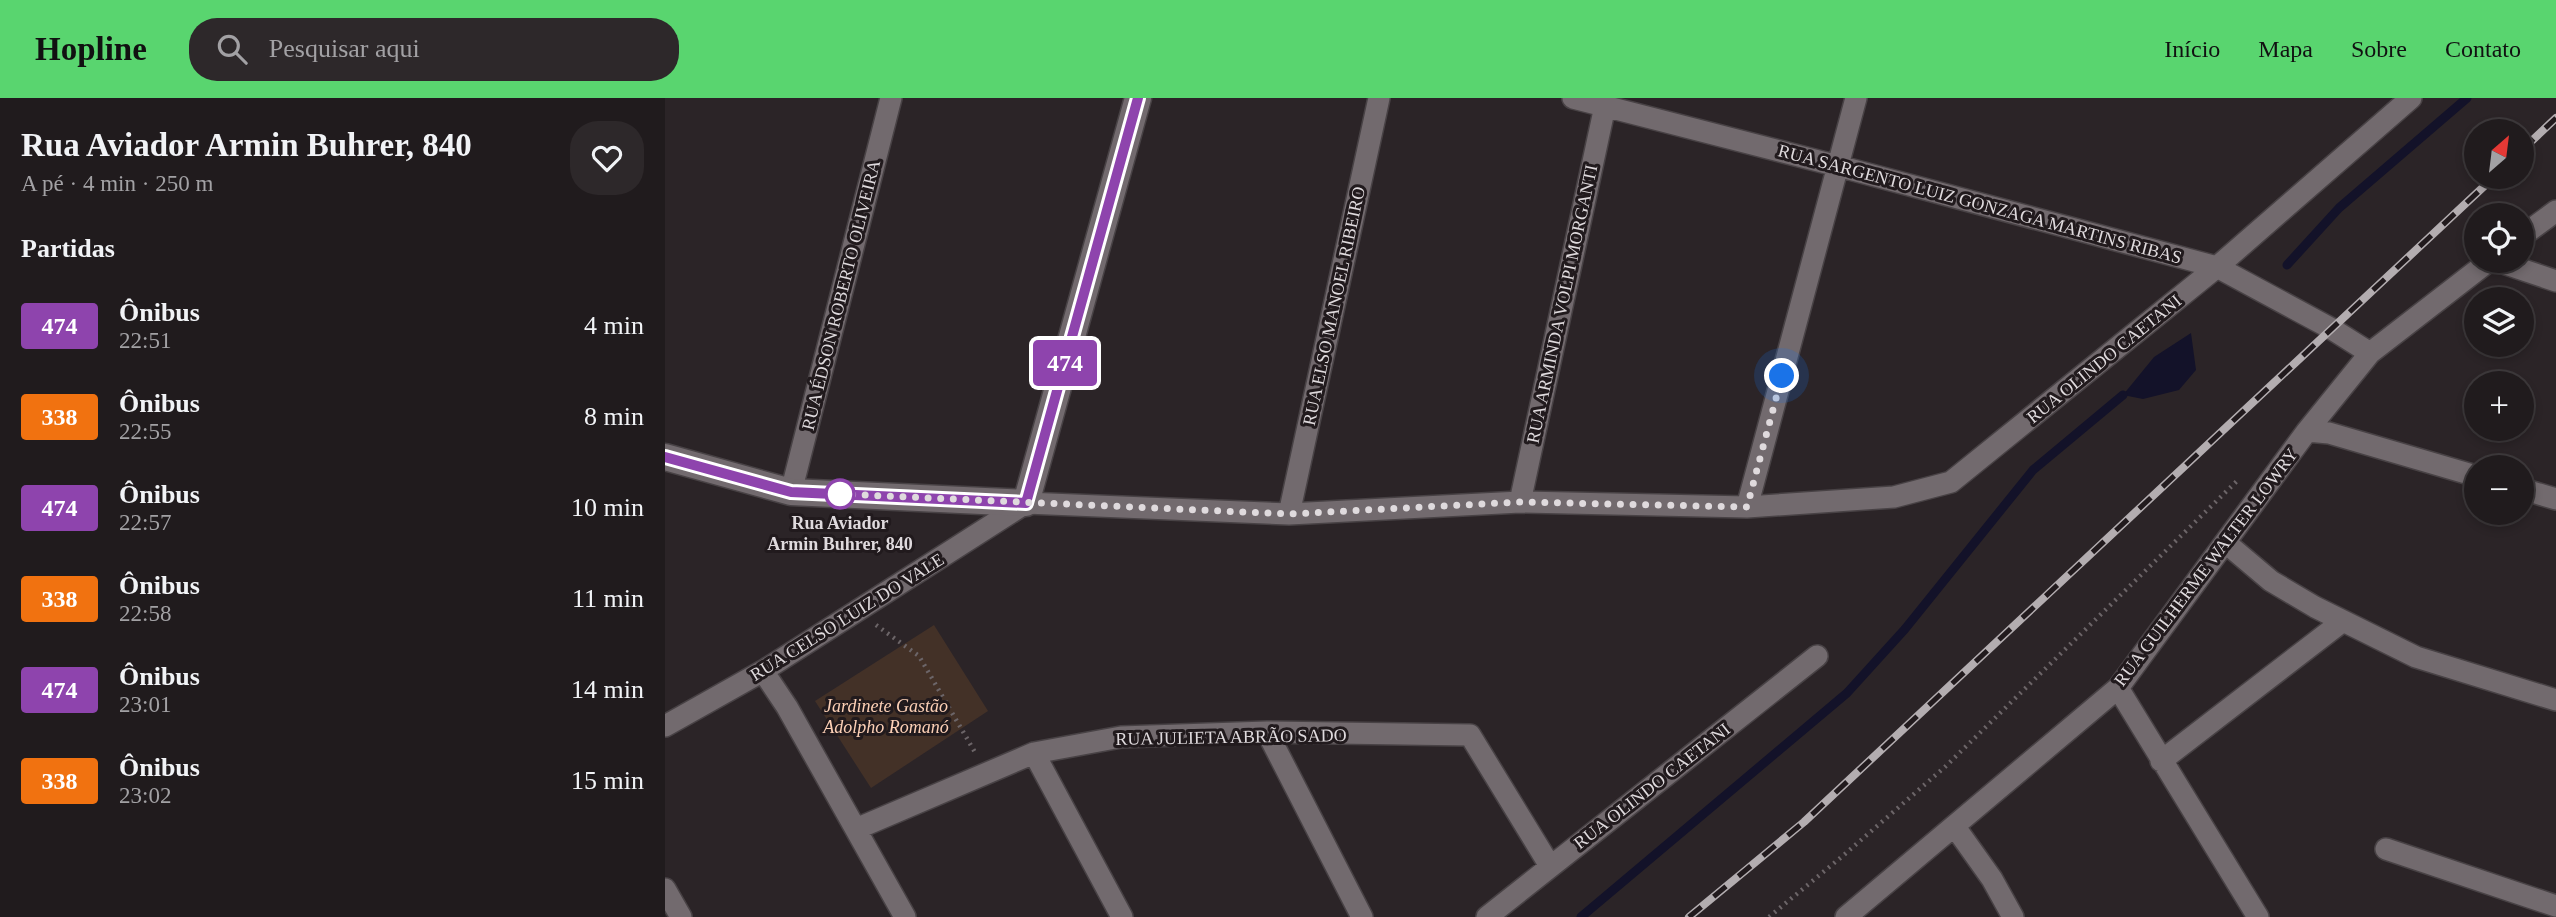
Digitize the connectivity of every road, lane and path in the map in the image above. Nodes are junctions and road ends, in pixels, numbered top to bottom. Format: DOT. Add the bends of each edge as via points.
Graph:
graph roads {
  1 [pos="891,98"];
  2 [pos="1138,98"];
  3 [pos="1379,98"];
  4 [pos="1573,98"];
  5 [pos="1856,98"];
  6 [pos="2411,98"];
  7 [pos="1605,106"];
  8 [pos="1838,166"];
  9 [pos="2556,211"];
  10 [pos="2534,227"];
  11 [pos="2217,267"];
  12 [pos="2473,273"];
  13 [pos="2532,273"];
  14 [pos="2556,281"];
  15 [pos="2370,353"];
  16 [pos="2307,431"];
  17 [pos="665,457"];
  18 [pos="2288,457"];
  19 [pos="2464,472"];
  20 [pos="791,492"];
  21 [pos="2534,493"];
  22 [pos="2556,499"];
  23 [pos="1520,502"];
  24 [pos="1026,503"];
  25 [pos="1747,507"];
  26 [pos="1289,514"];
  27 [pos="2226,543"];
  28 [pos="857,611"];
  29 [pos="2343,621"];
  30 [pos="1817,656"];
  31 [pos="763,671"];
  32 [pos="2118,688"];
  33 [pos="2556,700"];
  34 [pos="665,726"];
  35 [pos="1267,732"];
  36 [pos="1034,753"];
  37 [pos="2161,761"];
  38 [pos="987,773"];
  39 [pos="1955,827"];
  40 [pos="856,830"];
  41 [pos="2386,849"];
  42 [pos="1550,866"];
  43 [pos="665,889"];
  44 [pos="2556,906"];
  45 [pos="681,917"];
  46 [pos="905,917"];
  47 [pos="1122,917"];
  48 [pos="1362,917"];
  49 [pos="1487,917"];
  50 [pos="1769,917"];
  51 [pos="1846,917"];
  52 [pos="2013,917"];
  53 [pos="2258,917"];
  1 -- 20 [label="street, RUA ÉDSON ROBERTO OLIVEIRA"];
  2 -- 24 [label="street"];
  3 -- 26 [label="street, RUA ELSO MANOEL RIBEIRO"];
  4 -- 7 [label="street, RUA SARGENTO LUIZ GONZAGA MARTINS RIBAS"];
  5 -- 8 [label="street"];
  6 -- 11 [label="street, RUA OLINDO CAETANI"];
  7 -- 8 [label="street, RUA SARGENTO LUIZ GONZAGA MARTINS RIBAS"];
  7 -- 23 [label="street, RUA ARMINDA VOLPI MORGANTI"];
  8 -- 11 [label="street, RUA SARGENTO LUIZ GONZAGA MARTINS RIBAS"];
  8 -- 25 [label="street"];
  9 -- 10 [label="street"];
  11 -- 15 [label="street, RUA SARGENTO LUIZ GONZAGA MARTINS RIBAS"];
  11 -- 25 [label="street, RUA OLINDO CAETANI" via="1951,482 1894,497"];
  12 -- 15 [label="street, RUA GUILHERME WALTER LOWRY"];
  13 -- 14 [label="street"];
  15 -- 16 [label="street, RUA GUILHERME WALTER LOWRY"];
  16 -- 18 [label="street, RUA GUILHERME WALTER LOWRY"];
  16 -- 19 [label="street" via="2329,433"];
  17 -- 20 [label="street"];
  18 -- 27 [label="street, RUA GUILHERME WALTER LOWRY"];
  18 -- 50 [label="path" via="2238,480 1946,765"];
  20 -- 24 [label="street"];
  21 -- 22 [label="street"];
  23 -- 25 [label="street, RUA OLINDO CAETANI"];
  23 -- 26 [label="street, RUA OLINDO CAETANI"];
  24 -- 26 [label="street, RUA OLINDO CAETANI"];
  24 -- 28 [label="street, RUA CELSO LUIZ DO VALE"];
  27 -- 29 [label="street" via="2271,580"];
  27 -- 32 [label="street, RUA GUILHERME WALTER LOWRY"];
  28 -- 31 [label="street, RUA CELSO LUIZ DO VALE"];
  28 -- 38 [label="path" via="919,656"];
  29 -- 33 [label="street" via="2416,656"];
  29 -- 37 [label="street"];
  30 -- 42 [label="street, RUA OLINDO CAETANI"];
  31 -- 34 [label="street, RUA CELSO LUIZ DO VALE"];
  31 -- 40 [label="street"];
  32 -- 37 [label="street"];
  32 -- 39 [label="street, RUA GUILHERME WALTER LOWRY"];
  35 -- 36 [label="street, RUA JULIETA ABRÃO SADO" via="1121,737"];
  35 -- 42 [label="street, RUA JULIETA ABRÃO SADO" via="1470,735"];
  35 -- 48 [label="street"];
  36 -- 38 [label="street, RUA JULIETA ABRÃO SADO"];
  36 -- 47 [label="street"];
  37 -- 53 [label="street"];
  38 -- 40 [label="street, RUA JULIETA ABRÃO SADO"];
  39 -- 51 [label="street, RUA GUILHERME WALTER LOWRY"];
  39 -- 52 [label="street"];
  40 -- 46 [label="street"];
  41 -- 44 [label="street"];
  42 -- 49 [label="street, RUA OLINDO CAETANI"];
  43 -- 45 [label="street"];
}
